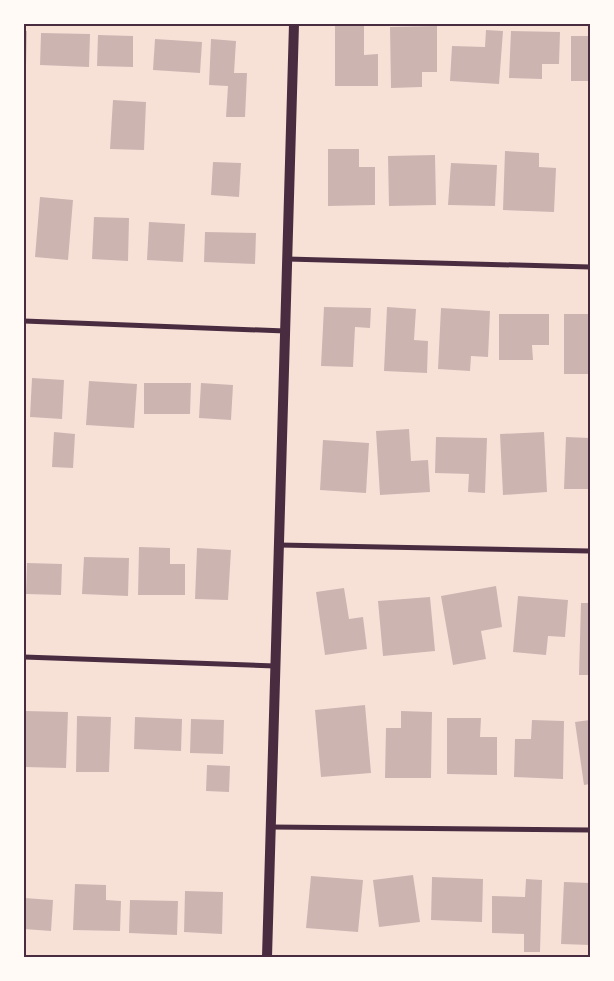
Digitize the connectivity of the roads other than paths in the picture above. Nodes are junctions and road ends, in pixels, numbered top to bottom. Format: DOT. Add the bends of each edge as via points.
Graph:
graph roads {
  1 [pos="294,24"];
  2 [pos="287,259"];
  3 [pos="590,267"];
  4 [pos="24,321"];
  5 [pos="285,331"];
  6 [pos="279,545"];
  7 [pos="590,550"];
  8 [pos="24,657"];
  9 [pos="275,666"];
  10 [pos="271,827"];
  11 [pos="590,830"];
  12 [pos="267,957"];
  1 -- 2 [label="main road"];
  2 -- 3 [label="street"];
  2 -- 5 [label="main road"];
  4 -- 5 [label="street"];
  5 -- 6 [label="main road"];
  6 -- 7 [label="street"];
  6 -- 9 [label="main road"];
  8 -- 9 [label="street"];
  9 -- 10 [label="main road"];
  10 -- 11 [label="street"];
  10 -- 12 [label="main road"];
}
